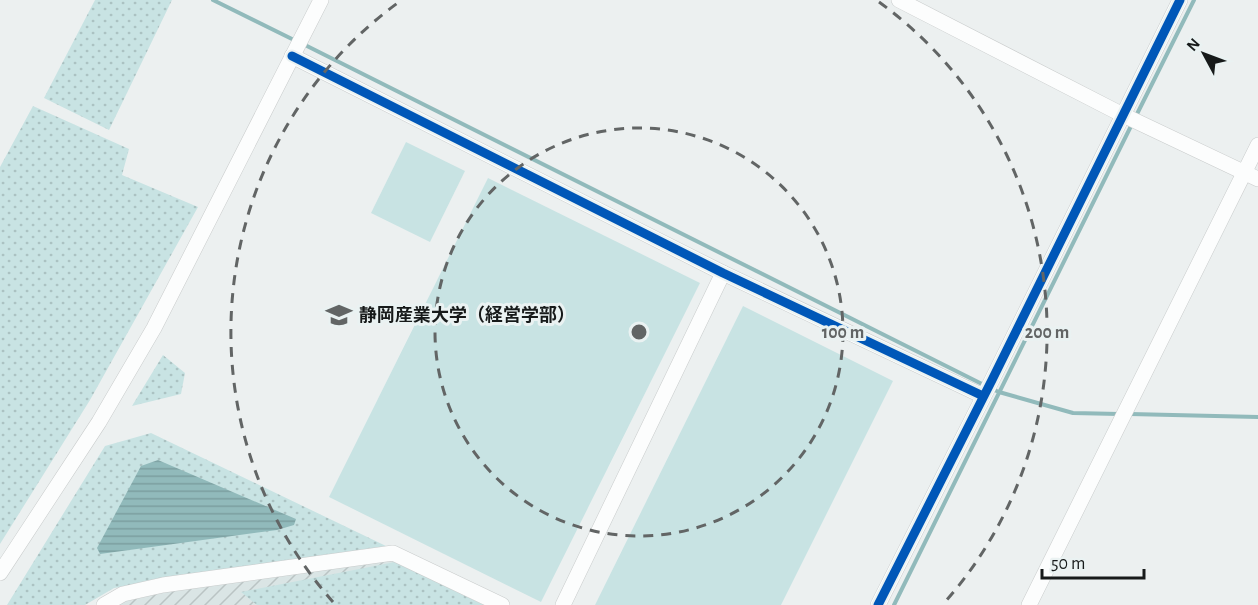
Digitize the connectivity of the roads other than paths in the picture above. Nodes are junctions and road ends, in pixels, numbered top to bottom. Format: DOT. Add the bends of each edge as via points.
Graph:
graph roads {
  1 [pos="321,0"];
  2 [pos="899,0"];
  3 [pos="1180,0"];
  4 [pos="292,56"];
  5 [pos="1123,115"];
  6 [pos="1258,145"];
  7 [pos="1251,175"];
  8 [pos="723,273"];
  9 [pos="983,396"];
  10 [pos="0,573"];
  11 [pos="104,605"];
  12 [pos="501,605"];
  13 [pos="563,605"];
  14 [pos="878,605"];
  15 [pos="1029,605"];
  1 -- 4 [label="street"];
  2 -- 5 [label="street"];
  3 -- 5 [label="street"];
  4 -- 8 [label="street"];
  4 -- 10 [label="street" via="154,328 99,422"];
  5 -- 7 [label="street"];
  5 -- 9 [label="street"];
  6 -- 7 [label="street"];
  7 -- 15 [label="street"];
  8 -- 9 [label="street"];
  8 -- 13 [label="street"];
  9 -- 14 [label="street"];
  11 -- 12 [label="street" via="123,594 163,585 393,553"];
}
